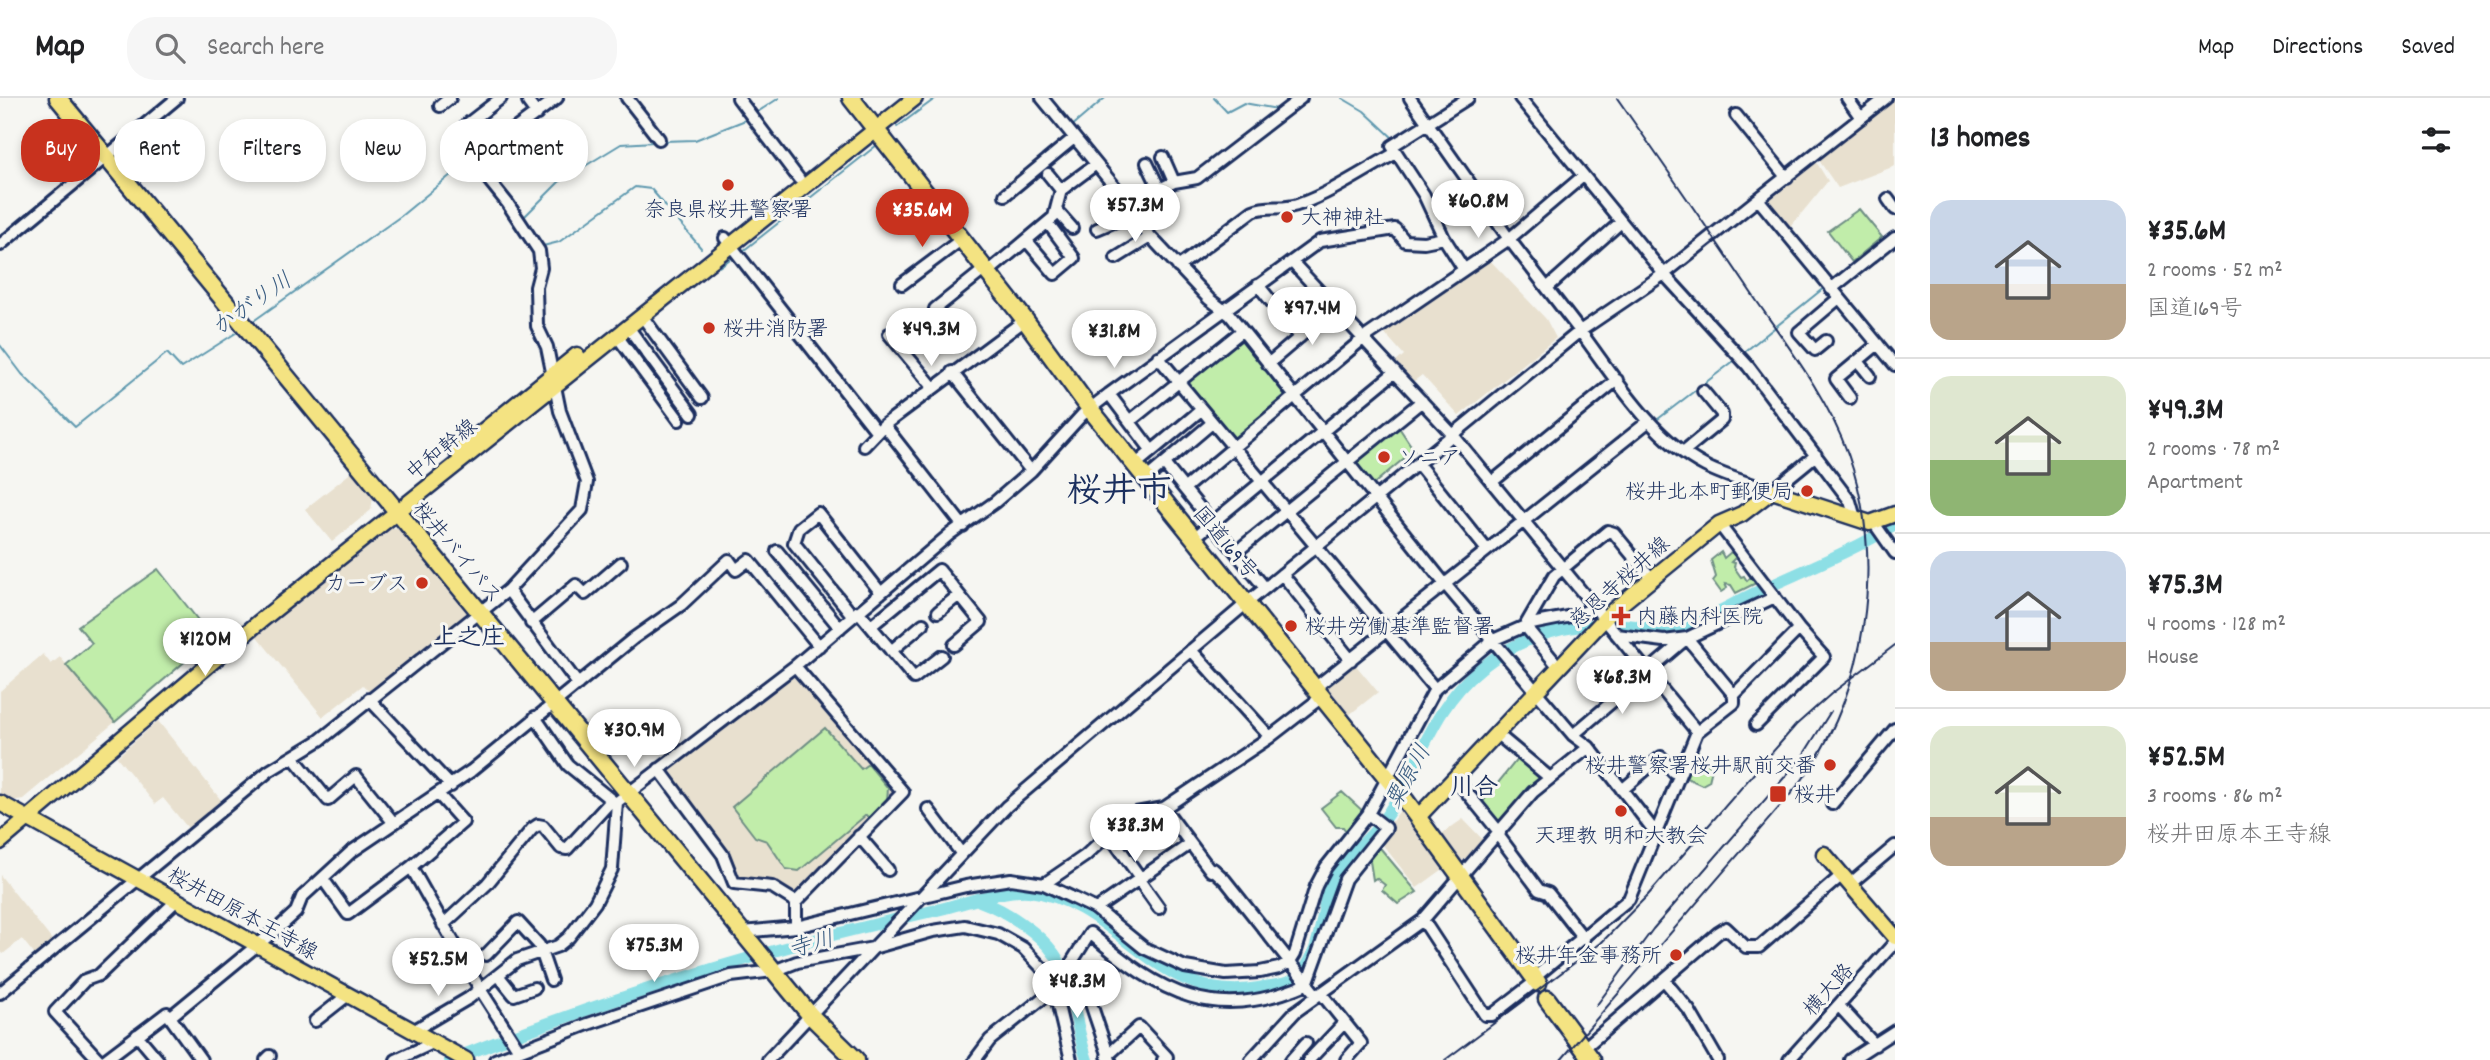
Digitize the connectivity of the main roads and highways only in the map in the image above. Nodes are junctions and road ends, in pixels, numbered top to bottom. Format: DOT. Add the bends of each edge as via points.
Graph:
graph roads {
  1 [pos="58,98"];
  2 [pos="851,98"];
  3 [pos="902,98"];
  4 [pos="915,98"];
  5 [pos="873,127"];
  6 [pos="728,242"];
  7 [pos="555,379"];
  8 [pos="394,508"];
  9 [pos="1895,514"];
  10 [pos="0,803"];
  11 [pos="23,816"];
  12 [pos="1418,817"];
  13 [pos="0,830"];
  14 [pos="0,842"];
  15 [pos="1824,854"];
  16 [pos="1895,940"];
  17 [pos="1536,980"];
  18 [pos="1547,999"];
  19 [pos="1588,1054"];
  20 [pos="466,1060"];
  21 [pos="856,1060"];
  1 -- 8 [label="highway, 桜井バイパス"];
  2 -- 5 [label="highway, 国道169号"];
  3 -- 5 [label="main road, 中和幹線"];
  4 -- 5 [label="main road, 中和幹線"];
  5 -- 6 [label="main road, 中和幹線"];
  5 -- 6 [label="main road, 中和幹線" via="799,179"];
  5 -- 12 [label="highway, 国道169号" via="1090,409"];
  6 -- 7 [label="main road, 中和幹線"];
  6 -- 7 [label="main road, 中和幹線" via="642,316"];
  7 -- 8 [label="main road, 中和幹線"];
  8 -- 11 [label="main road, 中和幹線"];
  8 -- 21 [label="highway, 桜井バイパス" via="554,702 619,799 811,1016"];
  9 -- 12 [label="main road, 慈恩寺桜井線" via="1875,526 1772,491 1742,514 1719,524 1602,612 1587,639"];
  10 -- 11 [label="main road, 桜井田原本王寺線"];
  11 -- 13 [label="main road, 中和幹線"];
  11 -- 14 [label="main road, 中和幹線"];
  11 -- 20 [label="main road, 桜井田原本王寺線"];
  12 -- 17 [label="highway, 国道169号"];
  15 -- 16 [label="main road"];
  18 -- 19 [label="highway"];
}
